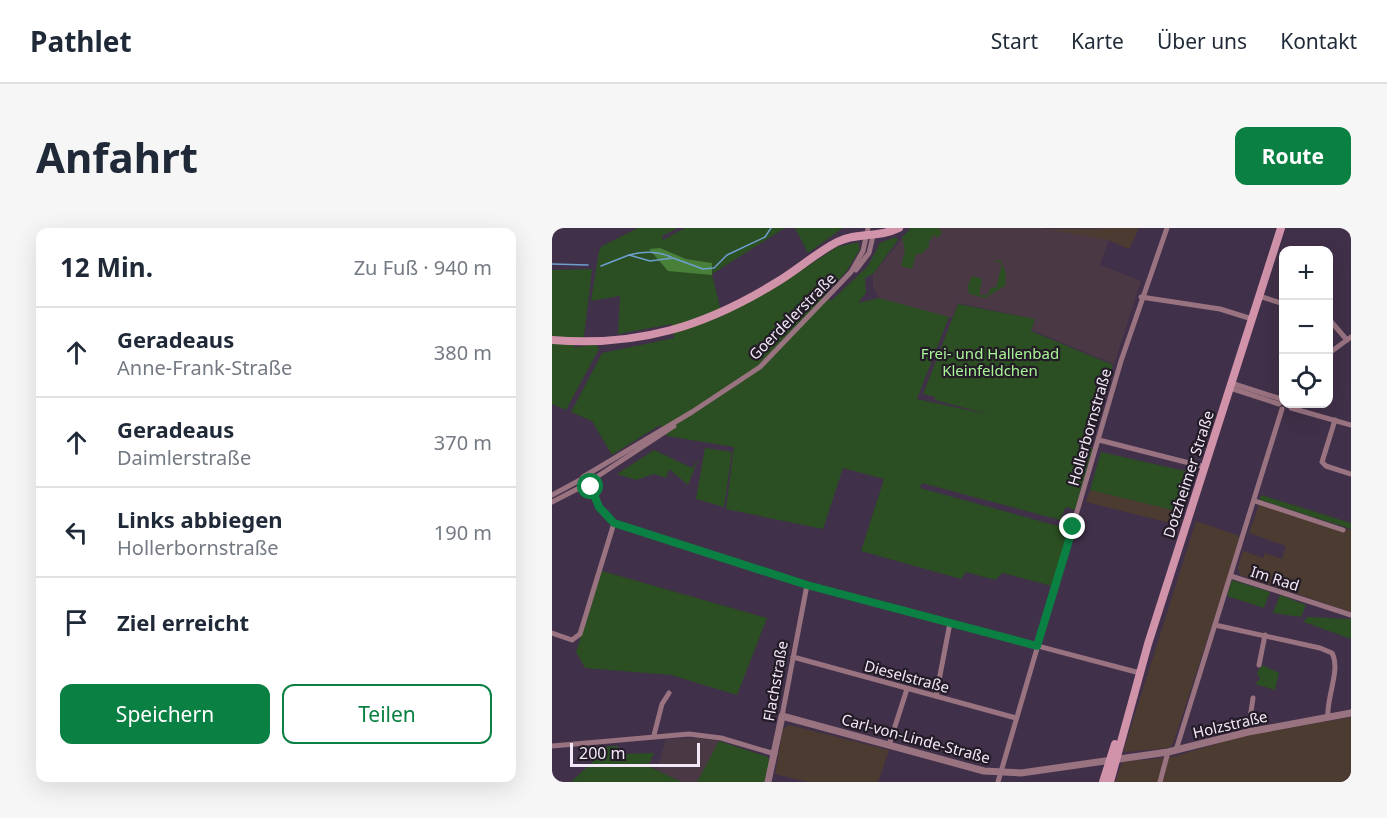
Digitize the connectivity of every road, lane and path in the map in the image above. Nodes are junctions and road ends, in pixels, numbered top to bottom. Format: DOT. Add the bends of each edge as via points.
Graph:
graph roads {
  1 [pos="894,228"];
  2 [pos="899,228"];
  3 [pos="1167,228"];
  4 [pos="1281,228"];
  5 [pos="869,233"];
  6 [pos="886,234"];
  7 [pos="1259,296"];
  8 [pos="1141,297"];
  9 [pos="1279,302"];
  10 [pos="1252,319"];
  11 [pos="1333,322"];
  12 [pos="1349,338"];
  13 [pos="552,340"];
  14 [pos="1333,351"];
  15 [pos="1231,385"];
  16 [pos="1279,402"];
  17 [pos="1285,408"];
  18 [pos="1295,408"];
  19 [pos="692,412"];
  20 [pos="1335,420"];
  21 [pos="1351,425"];
  22 [pos="1099,440"];
  23 [pos="1205,467"];
  24 [pos="1351,474"];
  25 [pos="592,480"];
  26 [pos="583,481"];
  27 [pos="589,488"];
  28 [pos="552,495"];
  29 [pos="1255,501"];
  30 [pos="552,502"];
  31 [pos="614,523"];
  32 [pos="1343,530"];
  33 [pos="1231,576"];
  34 [pos="807,585"];
  35 [pos="1351,615"];
  36 [pos="950,622"];
  37 [pos="1215,625"];
  38 [pos="552,633"];
  39 [pos="1265,635"];
  40 [pos="1037,646"];
  41 [pos="793,657"];
  42 [pos="1259,664"];
  43 [pos="1140,673"];
  44 [pos="907,689"];
  45 [pos="669,693"];
  46 [pos="936,696"];
  47 [pos="1253,698"];
  48 [pos="1351,714"];
  49 [pos="782,716"];
  50 [pos="1328,717"];
  51 [pos="1016,718"];
  52 [pos="1248,732"];
  53 [pos="654,735"];
  54 [pos="889,745"];
  55 [pos="552,746"];
  56 [pos="1172,751"];
  57 [pos="776,754"];
  58 [pos="1113,758"];
  59 [pos="1094,762"];
  60 [pos="1000,773"];
  61 [pos="1106,780"];
  62 [pos="768,782"];
  63 [pos="998,782"];
  64 [pos="1160,782"];
  1 -- 6 [label="main road"];
  2 -- 6 [label="main road"];
  3 -- 8 [label="street, Hollerbornstraße"];
  4 -- 7 [label="main road, Dotzheimer Straße"];
  5 -- 6 [label="main road"];
  5 -- 13 [label="main road" via="841,240 770,286 684,328 614,341"];
  5 -- 19 [label="street, Goerdelerstraße" via="866,258 760,367"];
  7 -- 9 [label="street"];
  7 -- 10 [label="main road, Dotzheimer Straße"];
  8 -- 10 [label="street" via="1220,309"];
  8 -- 22 [label="street, Hollerbornstraße"];
  10 -- 15 [label="main road, Dotzheimer Straße"];
  11 -- 12 [label="street"];
  12 -- 14 [label="street"];
  15 -- 16 [label="street"];
  15 -- 23 [label="main road, Dotzheimer Straße"];
  17 -- 29 [label="street, Im Rad"];
  18 -- 20 [label="street"];
  19 -- 25 [label="street, Goerdelerstraße"];
  19 -- 26 [label="street, Goerdelerstraße"];
  20 -- 21 [label="street"];
  20 -- 24 [label="street" via="1322,462"];
  22 -- 23 [label="street"];
  22 -- 40 [label="street, Hollerbornstraße"];
  23 -- 43 [label="main road, Dotzheimer Straße"];
  25 -- 26 [label="street"];
  25 -- 27 [label="street"];
  26 -- 27 [label="street"];
  26 -- 28 [label="street, Goerdelerstraße"];
  26 -- 30 [label="street, Goerdelerstraße"];
  27 -- 31 [label="street"];
  29 -- 32 [label="street"];
  29 -- 33 [label="street, Im Rad"];
  31 -- 34 [label="street"];
  31 -- 38 [label="street" via="580,634 572,640"];
  33 -- 35 [label="street, Im Rad"];
  33 -- 37 [label="street"];
  34 -- 36 [label="street"];
  34 -- 41 [label="street, Flachstraße"];
  36 -- 40 [label="street"];
  36 -- 46 [label="street"];
  37 -- 39 [label="street"];
  37 -- 56 [label="street"];
  39 -- 42 [label="street"];
  39 -- 50 [label="street" via="1328,651 1334,657"];
  40 -- 43 [label="street"];
  40 -- 51 [label="street, Hollerbornstraße"];
  41 -- 44 [label="street, Dieselstraße"];
  41 -- 49 [label="street, Flachstraße"];
  43 -- 58 [label="main road, Dotzheimer Straße"];
  44 -- 46 [label="street, Dieselstraße"];
  44 -- 54 [label="street"];
  45 -- 53 [label="street"];
  46 -- 51 [label="street, Dieselstraße"];
  47 -- 52 [label="street"];
  48 -- 50 [label="street, Holzstraße"];
  49 -- 54 [label="street, Carl-von-Linde-Straße"];
  49 -- 57 [label="street, Flachstraße"];
  50 -- 52 [label="street, Holzstraße"];
  51 -- 60 [label="street, Hollerbornstraße"];
  52 -- 56 [label="street, Holzstraße"];
  53 -- 55 [label="street"];
  53 -- 57 [label="street" via="721,738"];
  54 -- 60 [label="street, Carl-von-Linde-Straße"];
  56 -- 58 [label="street, Holzstraße"];
  56 -- 64 [label="street"];
  57 -- 62 [label="street, Flachstraße"];
  58 -- 59 [label="street, Carl-von-Linde-Straße"];
  58 -- 61 [label="main road, Dotzheimer Straße"];
  59 -- 60 [label="street, Carl-von-Linde-Straße"];
  59 -- 61 [label="street"];
  60 -- 63 [label="street, Hollerbornstraße"];
}
